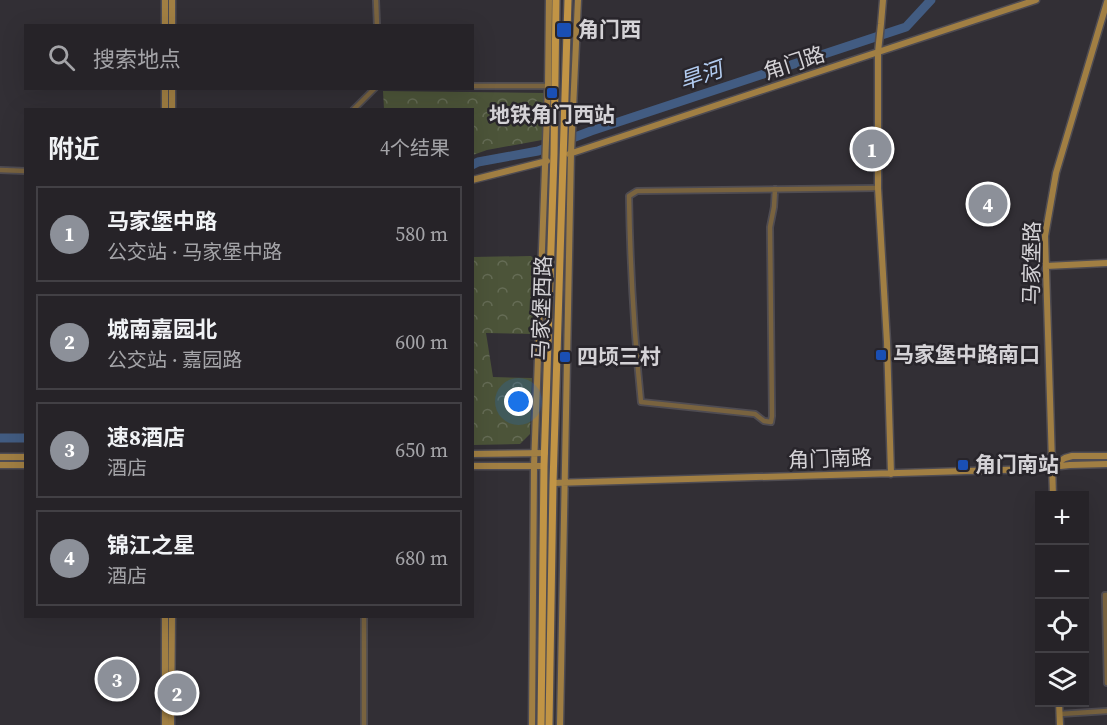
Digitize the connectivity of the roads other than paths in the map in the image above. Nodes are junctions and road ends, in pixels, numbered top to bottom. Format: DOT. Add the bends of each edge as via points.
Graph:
graph roads {
  1 [pos="165,0"];
  2 [pos="172,0"];
  3 [pos="376,0"];
  4 [pos="549,0"];
  5 [pos="556,0"];
  6 [pos="568,0"];
  7 [pos="578,0"];
  8 [pos="883,0"];
  9 [pos="1035,0"];
  10 [pos="1107,2"];
  11 [pos="165,24"];
  12 [pos="172,24"];
  13 [pos="377,24"];
  14 [pos="878,50"];
  15 [pos="474,86"];
  16 [pos="548,86"];
  17 [pos="165,90"];
  18 [pos="172,90"];
  19 [pos="373,90"];
  20 [pos="165,108"];
  21 [pos="172,108"];
  22 [pos="355,108"];
  23 [pos="567,152"];
  24 [pos="554,157"];
  25 [pos="544,160"];
  26 [pos="0,170"];
  27 [pos="24,171"];
  28 [pos="474,179"];
  29 [pos="878,188"];
  30 [pos="775,189"];
  31 [pos="1107,263"];
  32 [pos="1046,266"];
  33 [pos="535,453"];
  34 [pos="545,453"];
  35 [pos="474,454"];
  36 [pos="1107,456"];
  37 [pos="0,457"];
  38 [pos="24,457"];
  39 [pos="1107,464"];
  40 [pos="0,465"];
  41 [pos="24,465"];
  42 [pos="474,466"];
  43 [pos="534,466"];
  44 [pos="544,466"];
  45 [pos="1052,467"];
  46 [pos="891,474"];
  47 [pos="553,483"];
  48 [pos="565,483"];
  49 [pos="1053,491"];
  50 [pos="1107,595"];
  51 [pos="165,618"];
  52 [pos="172,618"];
  53 [pos="364,618"];
  54 [pos="1107,683"];
  55 [pos="1059,707"];
  56 [pos="1107,711"];
  57 [pos="1060,714"];
  58 [pos="165,725"];
  59 [pos="171,725"];
  60 [pos="364,725"];
  61 [pos="532,725"];
  62 [pos="541,725"];
  63 [pos="549,725"];
  64 [pos="560,725"];
  65 [pos="1060,725"];
  1 -- 11 [label="street"];
  2 -- 12 [label="street"];
  3 -- 13 [label="street"];
  4 -- 16 [label="street, 马家堡西路"];
  5 -- 24 [label="main road, 马家堡西路"];
  6 -- 23 [label="main road, 马家堡西路" via="563,131"];
  7 -- 23 [label="street, 马家堡西路" via="572,129"];
  8 -- 14 [label="street"];
  9 -- 14 [label="street, 角门路"];
  10 -- 32 [label="street, 马家堡路" via="1056,173 1045,236"];
  14 -- 23 [label="street, 角门路"];
  14 -- 29 [label="street"];
  15 -- 16 [label="street"];
  16 -- 25 [label="street, 马家堡西路"];
  17 -- 20 [label="street"];
  18 -- 21 [label="street"];
  19 -- 22 [label="street"];
  23 -- 47 [label="main road, 马家堡西路"];
  23 -- 48 [label="street, 马家堡西路"];
  24 -- 25 [label="street"];
  24 -- 34 [label="main road, 马家堡西路"];
  25 -- 28 [label="street"];
  25 -- 33 [label="street, 马家堡西路"];
  26 -- 27 [label="street"];
  29 -- 30 [label="street"];
  29 -- 46 [label="street"];
  30 -- 30 [label="street" via="770,227 771,422 755,414 641,402 629,196 637,190"];
  31 -- 32 [label="street"];
  32 -- 45 [label="street, 马家堡路"];
  33 -- 34 [label="street"];
  33 -- 35 [label="street"];
  33 -- 43 [label="street, 马家堡西路"];
  34 -- 44 [label="main road, 马家堡西路"];
  36 -- 45 [label="street" via="1072,456"];
  37 -- 38 [label="street"];
  39 -- 45 [label="street, 角门南路"];
  40 -- 41 [label="street"];
  42 -- 43 [label="street"];
  43 -- 44 [label="street"];
  43 -- 61 [label="street, 马家堡西路"];
  44 -- 62 [label="main road, 马家堡西路"];
  45 -- 46 [label="street, 角门南路"];
  45 -- 49 [label="street, 马家堡路"];
  46 -- 48 [label="street, 角门南路"];
  47 -- 48 [label="street, 角门南路"];
  47 -- 63 [label="main road, 马家堡西路"];
  48 -- 64 [label="street, 马家堡西路"];
  50 -- 54 [label="street"];
  51 -- 58 [label="street"];
  52 -- 59 [label="street"];
  53 -- 60 [label="street"];
  55 -- 57 [label="street"];
  56 -- 57 [label="street"];
  57 -- 65 [label="street"];
}
